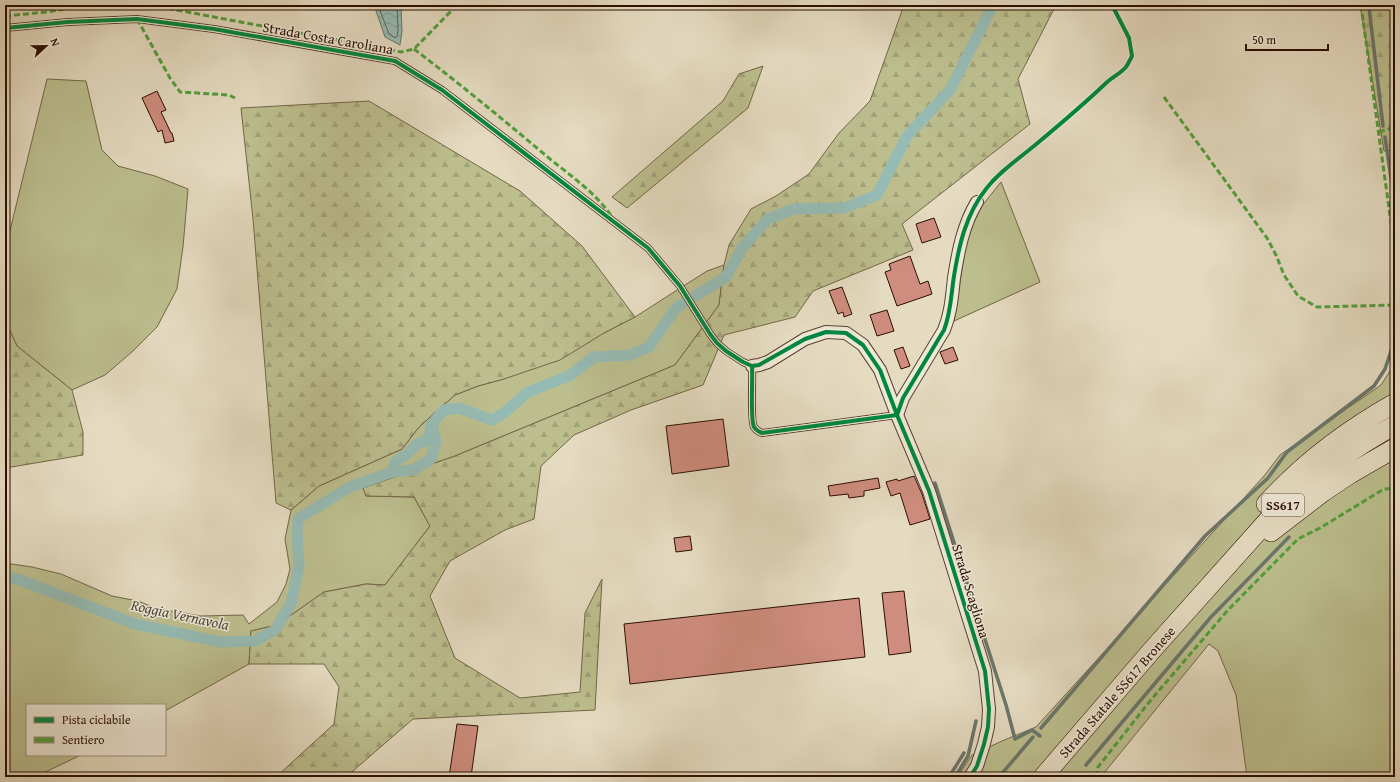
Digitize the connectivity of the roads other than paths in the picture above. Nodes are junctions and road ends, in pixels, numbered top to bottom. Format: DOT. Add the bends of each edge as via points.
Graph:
graph roads {
  1 [pos="5,28"];
  2 [pos="977,202"];
  3 [pos="752,366"];
  4 [pos="1395,404"];
  5 [pos="897,415"];
  6 [pos="1395,425"];
  7 [pos="1395,448"];
  8 [pos="1190,606"];
  9 [pos="970,777"];
  10 [pos="1043,777"];
  1 -- 3 [label="lane, Strada Costa Caroliana" via="137,19 214,29 396,61 442,90 648,248 680,286 710,334 726,351"];
  2 -- 5 [label="street" via="963,231 950,313 944,330 903,398"];
  3 -- 5 [label="street, Strada Scagliona" via="768,362 815,335 826,332 846,333 863,345 880,370"];
  3 -- 5 [label="lane" via="752,418 758,432"];
  4 -- 8 [label="main road" via="1320,452 1275,494 1219,560"];
  5 -- 9 [label="street, Strada Scagliona" via="929,491 985,670 988,726 977,766"];
  6 -- 8 [label="main road, SS617" via="1344,457 1290,498"];
  7 -- 8 [label="main road" via="1343,479 1273,529"];
  8 -- 10 [label="main road, Strada Statale SS617 Bronese / SS617"];
}
